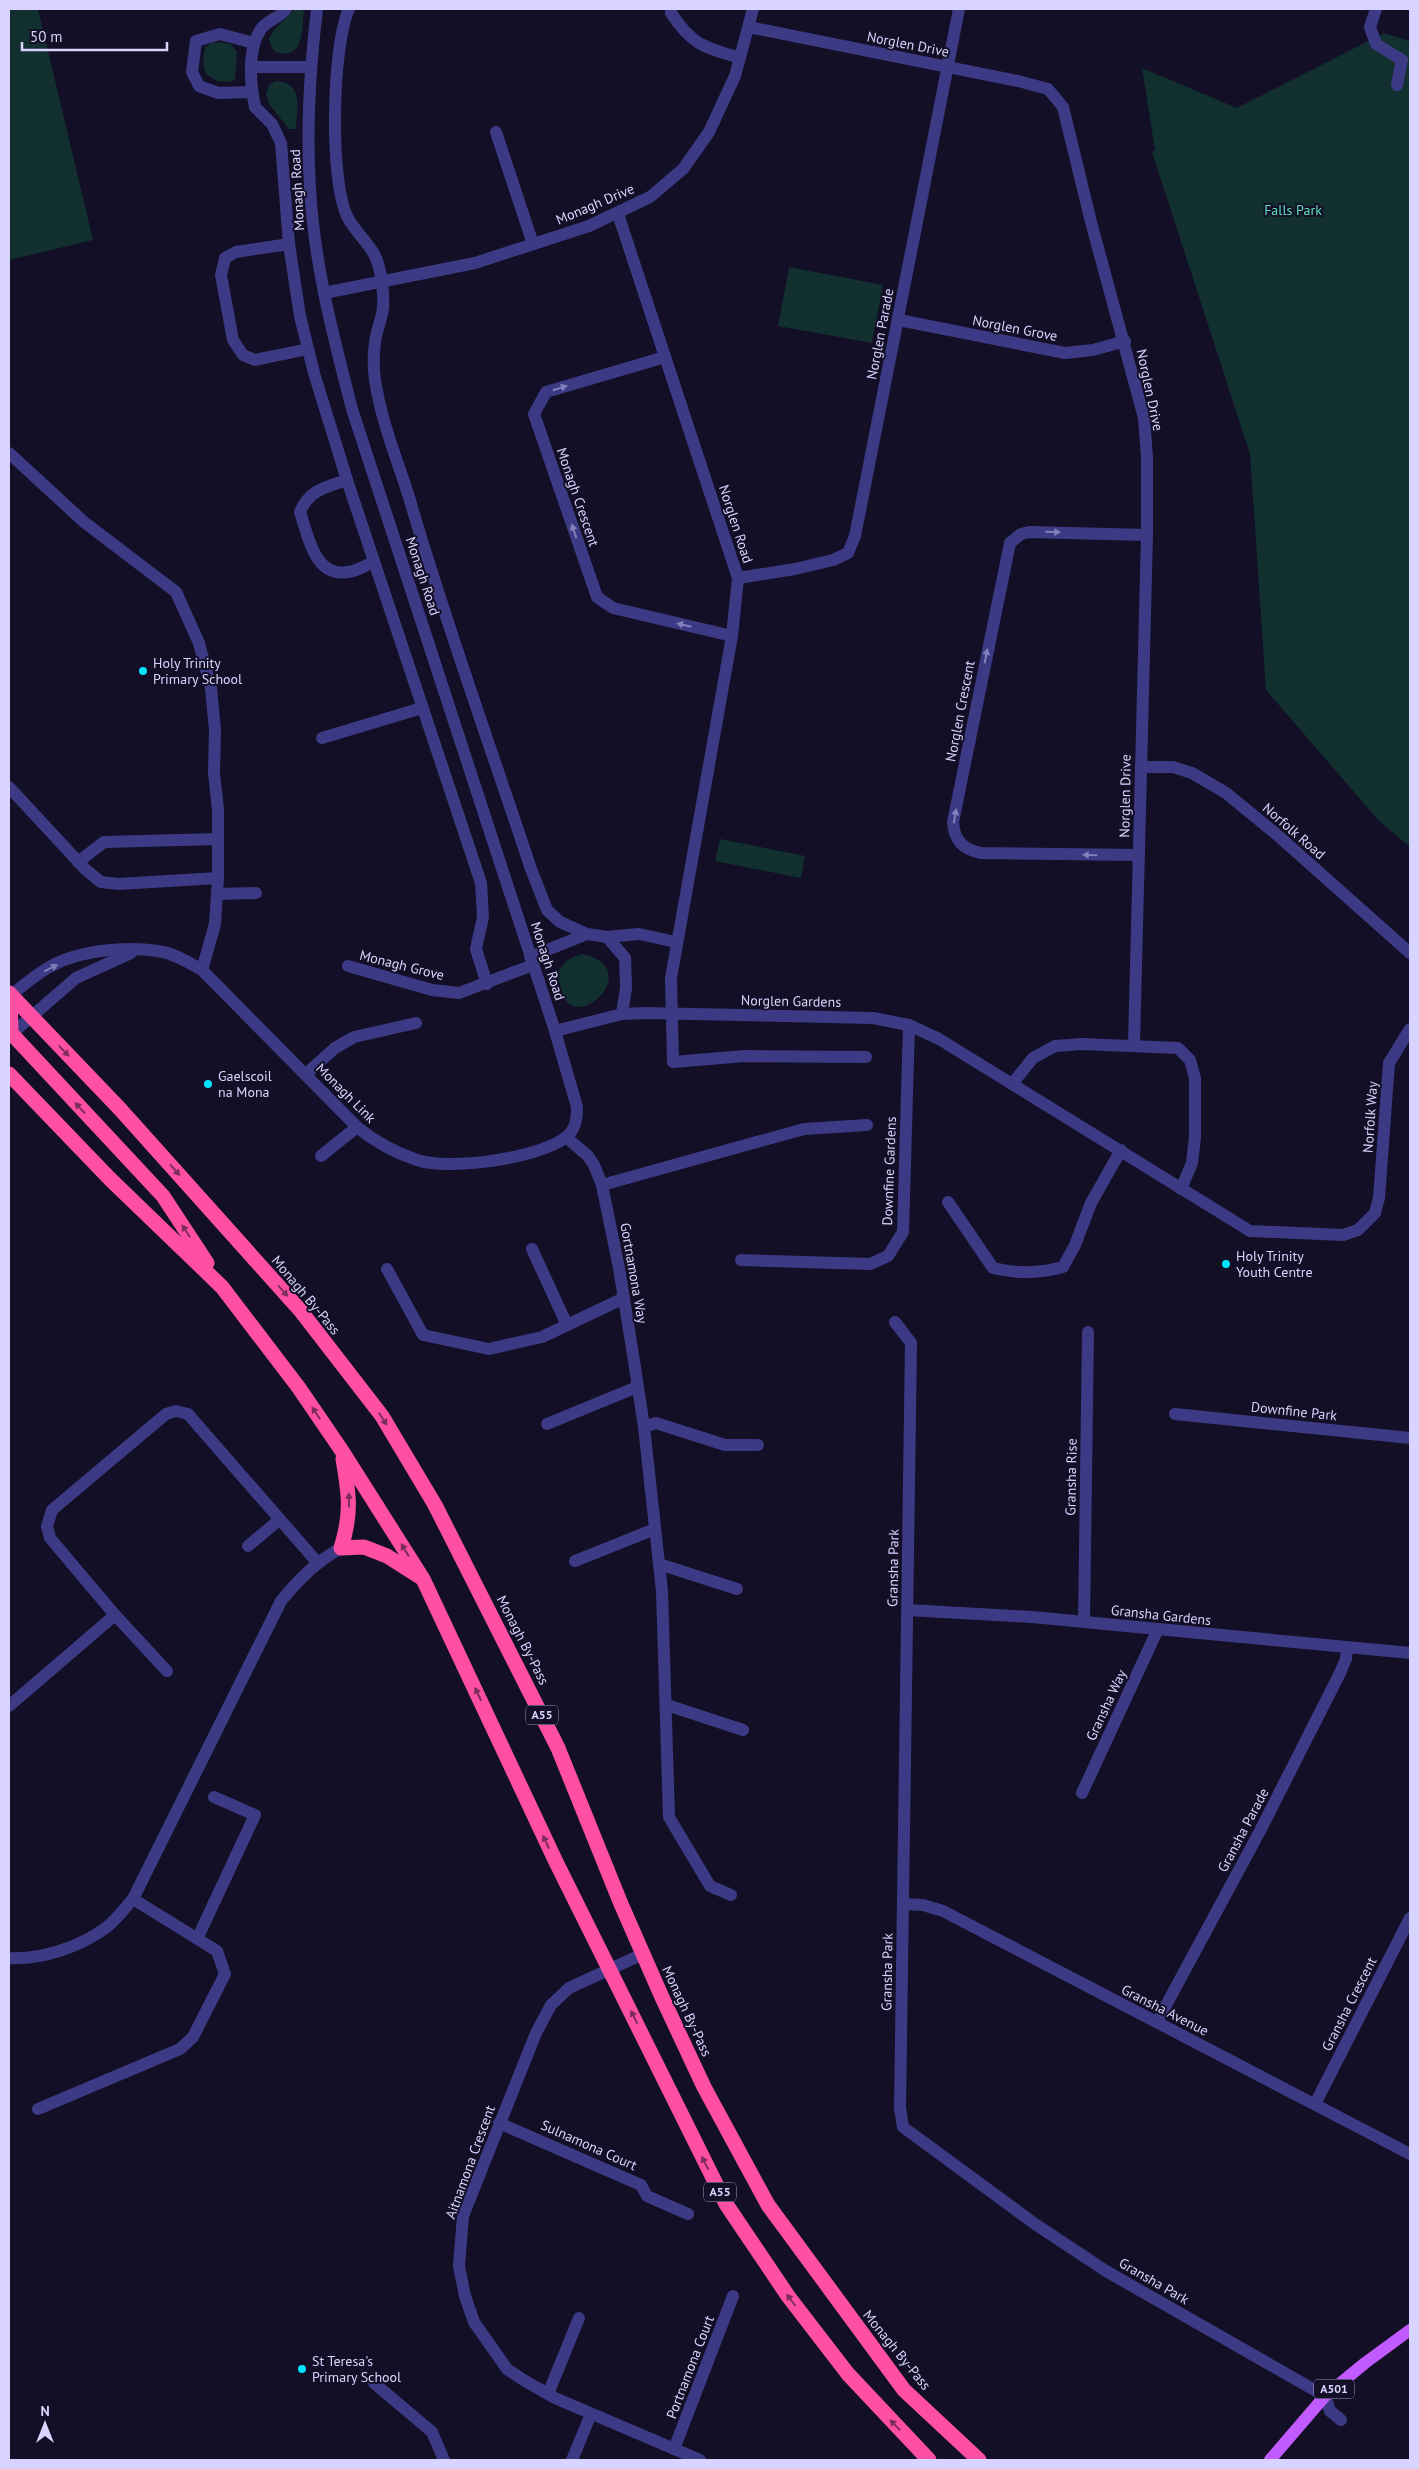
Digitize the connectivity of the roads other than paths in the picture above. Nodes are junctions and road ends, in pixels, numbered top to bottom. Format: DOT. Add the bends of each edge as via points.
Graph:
graph roads {
  1 [pos="286,9"];
  2 [pos="317,9"];
  3 [pos="349,9"];
  4 [pos="671,9"];
  5 [pos="753,9"];
  6 [pos="959,9"];
  7 [pos="1376,9"];
  8 [pos="749,27"];
  9 [pos="254,43"];
  10 [pos="740,58"];
  11 [pos="251,67"];
  12 [pos="310,67"];
  13 [pos="948,67"];
  14 [pos="1397,85"];
  15 [pos="252,92"];
  16 [pos="496,132"];
  17 [pos="618,214"];
  18 [pos="289,244"];
  19 [pos="534,244"];
  20 [pos="382,281"];
  21 [pos="324,293"];
  22 [pos="899,320"];
  23 [pos="1125,341"];
  24 [pos="308,349"];
  25 [pos="665,357"];
  26 [pos="9,453"];
  27 [pos="347,480"];
  28 [pos="1147,535"];
  29 [pos="374,562"];
  30 [pos="738,578"];
  31 [pos="732,636"];
  32 [pos="422,708"];
  33 [pos="322,738"];
  34 [pos="1141,767"];
  35 [pos="9,787"];
  36 [pos="218,839"];
  37 [pos="1139,856"];
  38 [pos="78,862"];
  39 [pos="218,878"];
  40 [pos="256,893"];
  41 [pos="217,894"];
  42 [pos="586,934"];
  43 [pos="607,937"];
  44 [pos="676,942"];
  45 [pos="140,949"];
  46 [pos="1410,953"];
  47 [pos="532,961"];
  48 [pos="348,966"];
  49 [pos="202,970"];
  50 [pos="487,984"];
  51 [pos="9,995"];
  52 [pos="622,1014"];
  53 [pos="671,1014"];
  54 [pos="30,1016"];
  55 [pos="416,1023"];
  56 [pos="908,1025"];
  57 [pos="1410,1029"];
  58 [pos="555,1031"];
  59 [pos="10,1034"];
  60 [pos="1134,1045"];
  61 [pos="866,1057"];
  62 [pos="9,1074"];
  63 [pos="306,1074"];
  64 [pos="1012,1084"];
  65 [pos="867,1125"];
  66 [pos="357,1127"];
  67 [pos="566,1137"];
  68 [pos="1121,1150"];
  69 [pos="321,1156"];
  70 [pos="602,1186"];
  71 [pos="1181,1189"];
  72 [pos="948,1202"];
  73 [pos="1375,1213"];
  74 [pos="532,1249"];
  75 [pos="741,1260"];
  76 [pos="387,1269"];
  77 [pos="222,1286"];
  78 [pos="624,1298"];
  79 [pos="895,1322"];
  80 [pos="567,1325"];
  81 [pos="1088,1332"];
  82 [pos="637,1387"];
  83 [pos="1175,1414"];
  84 [pos="547,1424"];
  85 [pos="644,1427"];
  86 [pos="1410,1438"];
  87 [pos="758,1445"];
  88 [pos="342,1451"];
  89 [pos="279,1520"];
  90 [pos="655,1529"];
  91 [pos="248,1546"];
  92 [pos="341,1548"];
  93 [pos="317,1562"];
  94 [pos="575,1562"];
  95 [pos="659,1564"];
  96 [pos="423,1579"];
  97 [pos="737,1589"];
  98 [pos="908,1610"];
  99 [pos="115,1615"];
  100 [pos="1084,1622"];
  101 [pos="1158,1630"];
  102 [pos="1347,1648"];
  103 [pos="1410,1654"];
  104 [pos="166,1671"];
  105 [pos="667,1705"];
  106 [pos="9,1706"];
  107 [pos="743,1730"];
  108 [pos="1082,1793"];
  109 [pos="214,1797"];
  110 [pos="731,1895"];
  111 [pos="133,1899"];
  112 [pos="903,1904"];
  113 [pos="1410,1918"];
  114 [pos="198,1937"];
  115 [pos="643,1954"];
  116 [pos="9,1958"];
  117 [pos="610,1969"];
  118 [pos="1157,2022"];
  119 [pos="1315,2104"];
  120 [pos="38,2109"];
  121 [pos="500,2123"];
  122 [pos="1410,2154"];
  123 [pos="688,2214"];
  124 [pos="733,2296"];
  125 [pos="579,2318"];
  126 [pos="1410,2330"];
  127 [pos="374,2383"];
  128 [pos="548,2394"];
  129 [pos="1325,2396"];
  130 [pos="591,2414"];
  131 [pos="1341,2420"];
  132 [pos="674,2449"];
  133 [pos="444,2460"];
  134 [pos="572,2460"];
  135 [pos="699,2460"];
  136 [pos="929,2460"];
  137 [pos="979,2460"];
  138 [pos="1270,2460"];
  1 -- 9 [label="street, Monagh Road" via="262,27"];
  2 -- 12 [label="street, Monagh Road"];
  3 -- 20 [label="street, Monagh Road" via="344,19 340,50 335,121 338,189 348,218 377,259"];
  4 -- 10 [label="street" via="685,34 704,47"];
  5 -- 8 [label="street, Monagh Drive"];
  6 -- 13 [label="street, Norglen Parade"];
  7 -- 14 [label="street" via="1370,27 1376,44 1402,60"];
  8 -- 10 [label="street, Monagh Drive"];
  8 -- 13 [label="street, Norglen Drive"];
  9 -- 11 [label="street, Monagh Road"];
  9 -- 15 [label="street" via="220,34 196,41 192,72 199,86 218,93"];
  10 -- 17 [label="street, Monagh Drive" via="735,76 696,153 683,169 650,197"];
  11 -- 12 [label="street"];
  11 -- 15 [label="street, Monagh Road"];
  12 -- 21 [label="street, Monagh Road" via="310,187"];
  13 -- 22 [label="street, Norglen Parade"];
  13 -- 23 [label="street, Norglen Drive" via="1048,89 1063,107"];
  15 -- 18 [label="street, Monagh Road" via="254,107 272,124 281,143"];
  16 -- 19 [label="street"];
  17 -- 19 [label="street, Monagh Drive"];
  17 -- 25 [label="street, Norglen Road"];
  18 -- 24 [label="street, Monagh Road"];
  18 -- 24 [label="street, Monagh Road" via="236,252 225,258 221,274 233,340 242,355 255,360"];
  19 -- 20 [label="street, Monagh Drive" via="475,263"];
  20 -- 21 [label="street, Monagh Drive"];
  20 -- 42 [label="street, Monagh Road" via="383,308 375,340 373,368 378,400 547,910 560,922"];
  21 -- 47 [label="street, Monagh Road" via="352,409"];
  22 -- 23 [label="street, Norglen Grove" via="1065,352 1093,350"];
  22 -- 30 [label="street, Norglen Parade" via="856,536 848,553 805,567"];
  23 -- 28 [label="street, Norglen Drive" via="1144,418"];
  24 -- 27 [label="street, Monagh Road"];
  25 -- 30 [label="street, Norglen Road"];
  31 -- 25 [label="street, Monagh Crescent, one-way" via="613,608 597,597 534,414 546,392"];
  26 -- 36 [label="street" via="84,522 176,592 199,643 211,688"];
  27 -- 29 [label="street, Monagh Road"];
  27 -- 29 [label="street" via="305,499 300,512 317,560 330,571 348,572"];
  28 -- 34 [label="street, Norglen Drive"];
  37 -- 28 [label="street, Norglen Crescent, one-way" via="981,853 962,846 953,822 1010,543 1021,534 1034,532"];
  29 -- 32 [label="street, Monagh Road"];
  30 -- 31 [label="street, Norglen Road"];
  31 -- 44 [label="street, Norglen Road"];
  32 -- 33 [label="street"];
  32 -- 50 [label="street, Monagh Road" via="481,883 483,917 476,949"];
  34 -- 37 [label="street, Norglen Drive"];
  34 -- 46 [label="street, Norfolk Road" via="1173,767 1192,773 1226,793 1275,832"];
  35 -- 38 [label="street"];
  36 -- 38 [label="street" via="104,842"];
  36 -- 39 [label="street"];
  37 -- 60 [label="street, Norglen Drive"];
  38 -- 39 [label="street" via="101,882 118,884"];
  39 -- 41 [label="street"];
  40 -- 41 [label="street"];
  41 -- 49 [label="street" via="215,924"];
  42 -- 43 [label="street"];
  42 -- 47 [label="street"];
  43 -- 44 [label="street" via="639,934"];
  43 -- 52 [label="street" via="625,958 626,988"];
  44 -- 53 [label="street, Norglen Road"];
  45 -- 49 [label="street, Monagh Link" via="165,952"];
  51 -- 45 [label="street, Monagh Link, one-way" via="48,968 89,952"];
  45 -- 54 [label="street" via="82,975"];
  47 -- 50 [label="street, Monagh Grove"];
  47 -- 58 [label="street, Monagh Road"];
  48 -- 50 [label="street, Monagh Grove" via="432,990 459,993"];
  49 -- 63 [label="street, Monagh Link"];
  51 -- 54 [label="highway, Monagh By-Pass / A55"];
  51 -- 59 [label="highway"];
  52 -- 53 [label="street, Norglen Gardens"];
  52 -- 58 [label="street, Norglen Gardens"];
  53 -- 56 [label="street, Norglen Gardens" via="873,1018"];
  53 -- 61 [label="street, Norglen Road" via="673,1062 745,1056"];
  54 -- 59 [label="street"];
  54 -- 115 [label="highway, Monagh By-Pass / A55, one-way" via="120,1109 300,1310 382,1416 435,1505 558,1748"];
  55 -- 63 [label="street" via="354,1038 335,1048"];
  56 -- 64 [label="street, Norglen Gardens" via="939,1039"];
  56 -- 75 [label="street, Downfine Gardens" via="903,1232 888,1256 870,1264"];
  57 -- 73 [label="street, Norfolk Way" via="1389,1063 1379,1198"];
  58 -- 67 [label="street, Monagh Road" via="577,1107 577,1119"];
  77 -- 59 [label="highway, one-way" via="163,1196"];
  60 -- 64 [label="street" via="1055,1046 1033,1058"];
  60 -- 71 [label="street" via="1178,1048 1190,1060 1195,1078 1195,1137 1192,1163"];
  62 -- 77 [label="highway, A55" via="110,1179"];
  63 -- 66 [label="street, Monagh Link"];
  64 -- 68 [label="street, Norglen Gardens"];
  65 -- 70 [label="street" via="804,1129"];
  66 -- 67 [label="street, Monagh Link" via="372,1139 418,1161 471,1165 519,1155"];
  66 -- 69 [label="street"];
  67 -- 70 [label="street, Gortnamona Way" via="591,1160"];
  68 -- 71 [label="street, Norglen Gardens"];
  68 -- 72 [label="street" via="1091,1203 1063,1267 1046,1272 1016,1273 993,1268"];
  70 -- 78 [label="street, Gortnamona Way"];
  71 -- 73 [label="street, Norglen Gardens" via="1250,1231 1343,1235 1358,1230"];
  74 -- 80 [label="street"];
  76 -- 80 [label="street" via="423,1336 489,1349 542,1337"];
  88 -- 77 [label="highway, A55, one-way"];
  78 -- 80 [label="street"];
  78 -- 82 [label="street, Gortnamona Way"];
  79 -- 98 [label="street, Gransha Park" via="911,1343"];
  81 -- 100 [label="street, Gransha Rise"];
  82 -- 84 [label="street"];
  82 -- 85 [label="street, Gortnamona Way"];
  83 -- 86 [label="street, Downfine Park"];
  85 -- 87 [label="street" via="656,1423 725,1445"];
  85 -- 90 [label="street, Gortnamona Way"];
  92 -- 88 [label="highway, one-way" via="349,1523 349,1494"];
  96 -- 88 [label="highway, A55, one-way"];
  89 -- 91 [label="street"];
  89 -- 93 [label="street"];
  89 -- 99 [label="street" via="188,1414 176,1411 166,1414 52,1510 47,1526 50,1538"];
  90 -- 94 [label="street"];
  90 -- 95 [label="street, Gortnamona Way"];
  92 -- 93 [label="street"];
  92 -- 96 [label="highway" via="364,1547 387,1556"];
  93 -- 111 [label="street" via="280,1601"];
  95 -- 97 [label="street"];
  95 -- 105 [label="street, Gortnamona Way"];
  117 -- 96 [label="highway, A55, one-way"];
  98 -- 100 [label="street, Gransha Gardens"];
  98 -- 112 [label="street, Gransha Park"];
  99 -- 104 [label="street"];
  99 -- 106 [label="street"];
  100 -- 101 [label="street, Gransha Gardens"];
  101 -- 102 [label="street, Gransha Gardens"];
  101 -- 108 [label="street, Gransha Way"];
  102 -- 103 [label="street, Gransha Gardens"];
  102 -- 118 [label="street, Gransha Parade" via="1336,1682"];
  105 -- 107 [label="street"];
  105 -- 110 [label="street, Gortnamona Way" via="669,1817 710,1886"];
  109 -- 114 [label="street" via="255,1815"];
  111 -- 114 [label="street"];
  111 -- 116 [label="street" via="107,1927 71,1947 23,1959"];
  112 -- 118 [label="street, Gransha Avenue" via="943,1911"];
  112 -- 129 [label="street, Gransha Park" via="900,2098 903,2127 1034,2224 1106,2271"];
  113 -- 119 [label="street, Gransha Crescent"];
  114 -- 120 [label="street" via="217,1951 225,1974 193,2037 180,2049"];
  115 -- 117 [label="street, Aitnamona Crescent"];
  115 -- 137 [label="highway, Monagh By-Pass / A55" via="704,2087 768,2205 904,2390"];
  117 -- 121 [label="street, Aitnamona Crescent" via="569,1988 551,2005 536,2033"];
  136 -- 117 [label="highway, A55, one-way" via="848,2374 788,2296 726,2204"];
  118 -- 119 [label="street, Gransha Avenue"];
  119 -- 122 [label="street, Gransha Avenue"];
  121 -- 123 [label="street, Sulnamona Court" via="641,2185 647,2196"];
  121 -- 128 [label="street, Aitnamona Crescent" via="463,2216 459,2266 474,2322 489,2346 507,2369"];
  124 -- 132 [label="street, Portnamona Court"];
  125 -- 128 [label="street"];
  126 -- 129 [label="main road, A501"];
  127 -- 133 [label="street" via="432,2432"];
  128 -- 130 [label="street, Aitnamona Crescent"];
  129 -- 131 [label="street" via="1330,2411"];
  129 -- 138 [label="main road, A501"];
  130 -- 132 [label="street, Aitnamona Crescent"];
  130 -- 134 [label="street"];
  132 -- 135 [label="street, Aitnamona Crescent"];
}
